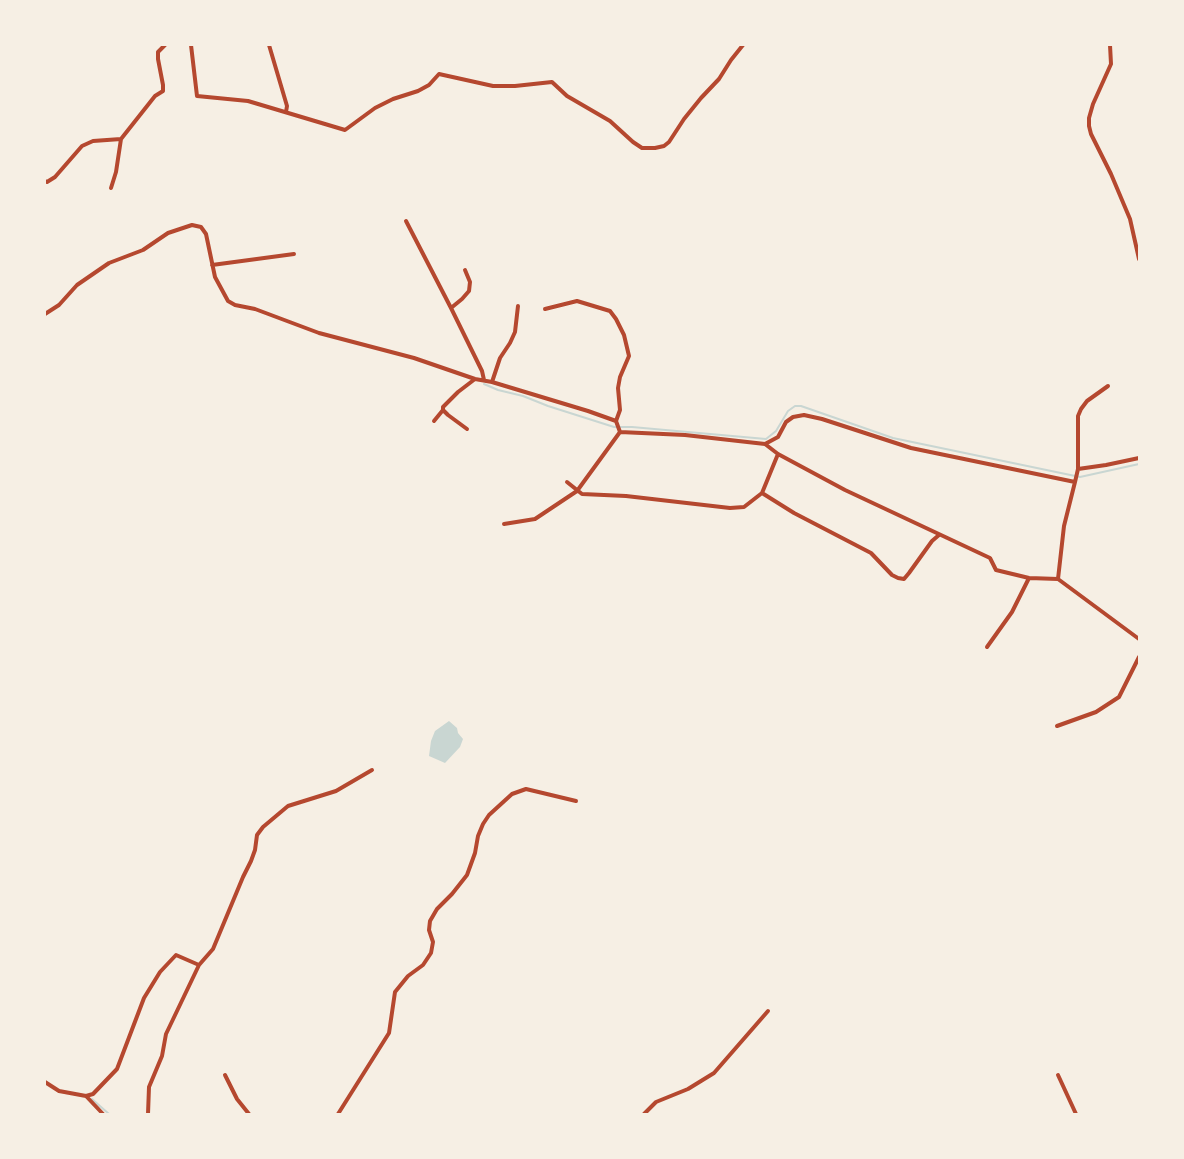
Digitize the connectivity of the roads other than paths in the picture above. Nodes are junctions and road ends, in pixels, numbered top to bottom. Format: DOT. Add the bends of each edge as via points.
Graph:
graph roads {
  1 [pos="165,45"];
  2 [pos="191,45"];
  3 [pos="269,45"];
  4 [pos="743,45"];
  5 [pos="1110,45"];
  6 [pos="286,112"];
  7 [pos="121,139"];
  8 [pos="45,181"];
  9 [pos="112,188"];
  10 [pos="406,221"];
  11 [pos="294,254"];
  12 [pos="1139,259"];
  13 [pos="212,265"];
  14 [pos="465,270"];
  15 [pos="518,306"];
  16 [pos="451,308"];
  17 [pos="545,309"];
  18 [pos="45,314"];
  19 [pos="474,379"];
  20 [pos="484,380"];
  21 [pos="492,382"];
  22 [pos="1108,386"];
  23 [pos="443,410"];
  24 [pos="434,421"];
  25 [pos="617,423"];
  26 [pos="466,429"];
  27 [pos="620,431"];
  28 [pos="765,444"];
  29 [pos="778,454"];
  30 [pos="1139,458"];
  31 [pos="1078,471"];
  32 [pos="1075,481"];
  33 [pos="567,482"];
  34 [pos="577,491"];
  35 [pos="762,492"];
  36 [pos="504,524"];
  37 [pos="938,534"];
  38 [pos="1029,578"];
  39 [pos="1058,579"];
  40 [pos="1139,639"];
  41 [pos="987,647"];
  42 [pos="1139,657"];
  43 [pos="1057,726"];
  44 [pos="372,770"];
  45 [pos="576,801"];
  46 [pos="199,965"];
  47 [pos="768,1011"];
  48 [pos="225,1075"];
  49 [pos="1058,1075"];
  50 [pos="45,1082"];
  51 [pos="86,1096"];
  52 [pos="103,1114"];
  53 [pos="148,1114"];
  54 [pos="249,1114"];
  55 [pos="338,1114"];
  56 [pos="644,1114"];
  57 [pos="1076,1114"];
  1 -- 7 [label="street" via="158,52 163,90"];
  2 -- 6 [label="street" via="197,96 248,101"];
  3 -- 6 [label="street"];
  4 -- 6 [label="street" via="669,142 655,148 637,145 610,121 568,96 552,82 493,86 439,74 429,85 375,108 345,130"];
  5 -- 12 [label="street" via="1110,64 1088,118 1089,126 1130,218"];
  7 -- 8 [label="street" via="93,141 82,146 55,177"];
  7 -- 9 [label="street"];
  10 -- 16 [label="street"];
  11 -- 13 [label="street"];
  13 -- 18 [label="street" via="202,227 183,227 143,250 109,263 77,285 59,305"];
  13 -- 19 [label="street" via="222,292 234,305"];
  14 -- 16 [label="street" via="470,282 469,291"];
  15 -- 21 [label="street" via="514,332"];
  16 -- 20 [label="street"];
  17 -- 25 [label="street" via="577,301 610,311 616,320 629,356 619,382"];
  19 -- 20 [label="street"];
  19 -- 23 [label="street" via="446,402"];
  20 -- 21 [label="street"];
  21 -- 25 [label="street"];
  22 -- 31 [label="street" via="1080,409"];
  23 -- 24 [label="street"];
  23 -- 26 [label="street"];
  25 -- 27 [label="street"];
  27 -- 28 [label="street"];
  27 -- 34 [label="street"];
  28 -- 29 [label="street"];
  28 -- 32 [label="street" via="778,437 786,422 804,415 911,448"];
  29 -- 35 [label="street"];
  29 -- 37 [label="street"];
  30 -- 31 [label="street"];
  31 -- 32 [label="street"];
  32 -- 39 [label="street" via="1064,526"];
  33 -- 34 [label="street"];
  34 -- 35 [label="street" via="730,508 744,507"];
  34 -- 36 [label="street" via="535,519"];
  35 -- 37 [label="street" via="794,513 871,553 898,578 904,579 910,573"];
  37 -- 38 [label="street" via="990,558 996,570"];
  38 -- 39 [label="street"];
  38 -- 41 [label="street" via="1012,612"];
  39 -- 40 [label="street"];
  42 -- 43 [label="street" via="1118,697 1096,712"];
  44 -- 46 [label="street" via="336,791 288,806 263,827 256,835 251,861 213,949"];
  45 -- 55 [label="street" via="526,789 512,794 489,815 480,830 467,874 430,921 431,953 395,992 389,1033"];
  46 -- 51 [label="street" via="176,955 171,959 144,998 117,1069 93,1094"];
  46 -- 53 [label="street" via="166,1034 162,1056 149,1087"];
  47 -- 56 [label="street" via="714,1073 688,1089 656,1102"];
  48 -- 54 [label="street"];
  49 -- 57 [label="street"];
  50 -- 51 [label="street" via="59,1091"];
  51 -- 52 [label="street"];
}
